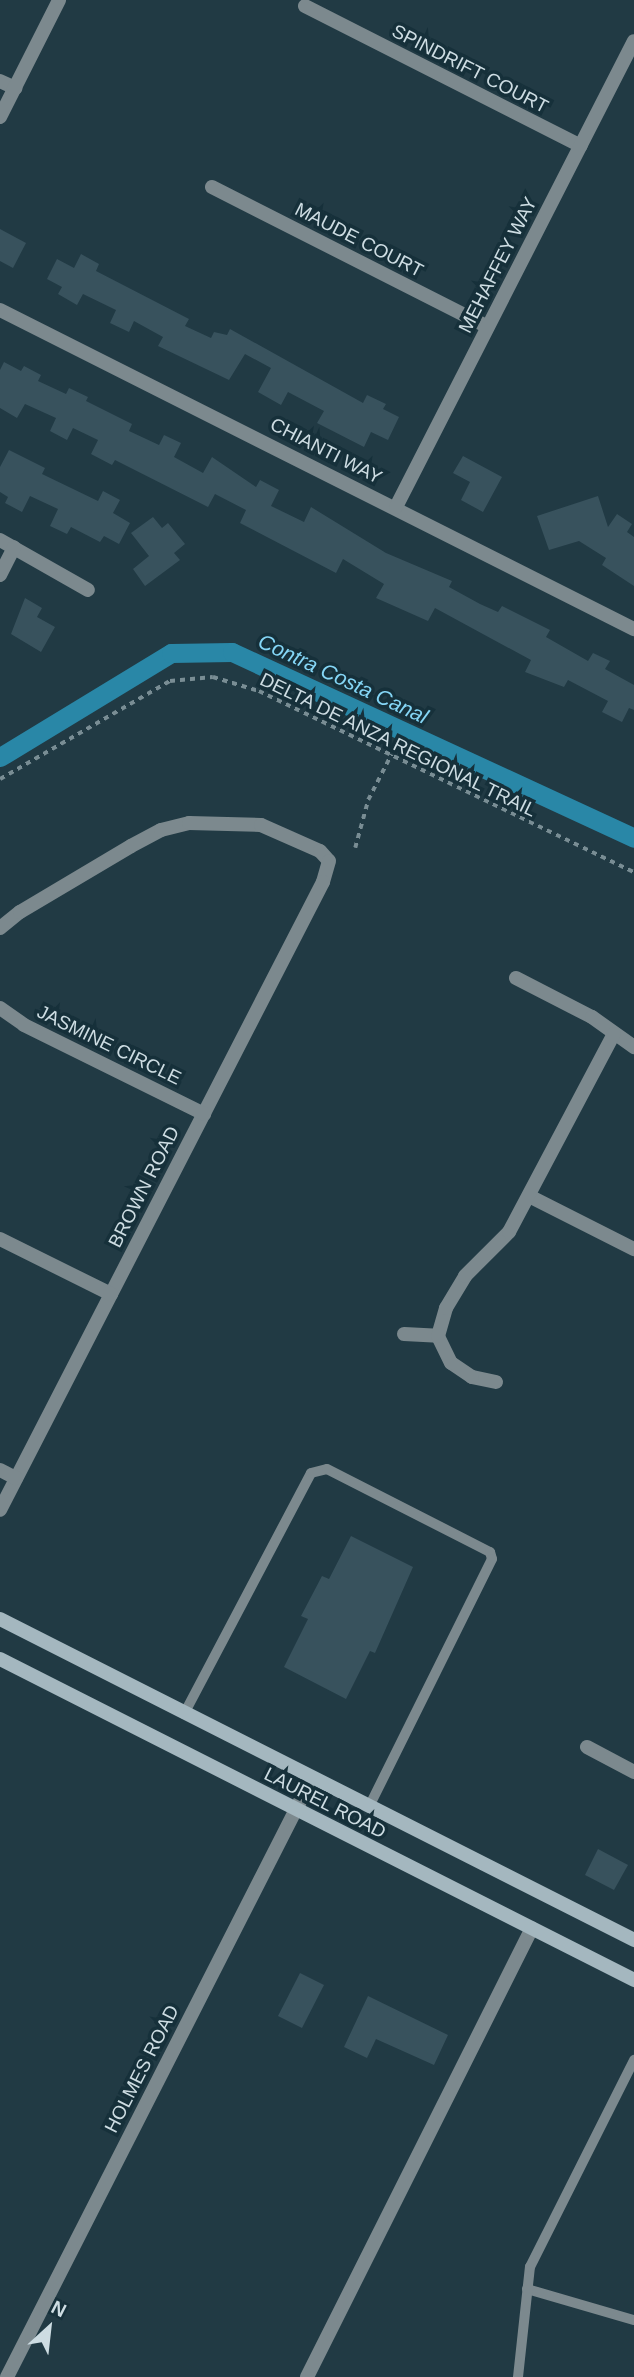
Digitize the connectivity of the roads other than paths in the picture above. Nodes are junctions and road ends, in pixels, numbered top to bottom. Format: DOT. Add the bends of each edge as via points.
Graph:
graph roads {
  1 [pos="60,0"];
  2 [pos="305,6"];
  3 [pos="634,41"];
  4 [pos="0,81"];
  5 [pos="15,88"];
  6 [pos="0,117"];
  7 [pos="581,146"];
  8 [pos="212,187"];
  9 [pos="0,310"];
  10 [pos="488,327"];
  11 [pos="396,507"];
  12 [pos="0,540"];
  13 [pos="14,547"];
  14 [pos="0,575"];
  15 [pos="88,590"];
  16 [pos="634,629"];
  17 [pos="0,928"];
  18 [pos="516,978"];
  19 [pos="0,1008"];
  20 [pos="614,1034"];
  21 [pos="634,1047"];
  22 [pos="204,1114"];
  23 [pos="529,1196"];
  24 [pos="0,1238"];
  25 [pos="634,1249"];
  26 [pos="111,1294"];
  27 [pos="404,1334"];
  28 [pos="438,1336"];
  29 [pos="496,1382"];
  30 [pos="0,1469"];
  31 [pos="16,1478"];
  32 [pos="0,1510"];
  33 [pos="0,1619"];
  34 [pos="0,1659"];
  35 [pos="184,1713"];
  36 [pos="587,1747"];
  37 [pos="634,1772"];
  38 [pos="312,1778"];
  39 [pos="369,1807"];
  40 [pos="296,1809"];
  41 [pos="532,1928"];
  42 [pos="634,1940"];
  43 [pos="634,1980"];
  44 [pos="634,2060"];
  45 [pos="527,2289"];
  46 [pos="634,2320"];
  47 [pos="7,2377"];
  48 [pos="307,2377"];
  49 [pos="518,2377"];
  1 -- 5 [label="street"];
  2 -- 7 [label="street, SPINDRIFT COURT"];
  3 -- 7 [label="street, MEHAFFEY WAY"];
  4 -- 5 [label="street"];
  5 -- 6 [label="street"];
  7 -- 10 [label="street, MEHAFFEY WAY"];
  8 -- 10 [label="street, MAUDE COURT"];
  9 -- 11 [label="street, CHIANTI WAY"];
  10 -- 11 [label="street, MEHAFFEY WAY"];
  11 -- 16 [label="street, CHIANTI WAY"];
  12 -- 13 [label="street"];
  13 -- 14 [label="street"];
  13 -- 15 [label="street"];
  17 -- 22 [label="street, BROWN ROAD" via="131,846 161,830 189,823 261,825 305,844 329,861 323,882"];
  18 -- 20 [label="street" via="592,1017"];
  19 -- 22 [label="street, JASMINE CIRCLE" via="24,1025"];
  20 -- 21 [label="street"];
  20 -- 23 [label="street"];
  22 -- 26 [label="street, BROWN ROAD"];
  23 -- 25 [label="street"];
  23 -- 28 [label="street" via="497,1248 465,1276 446,1308"];
  24 -- 26 [label="street"];
  26 -- 31 [label="street, BROWN ROAD"];
  27 -- 28 [label="street"];
  28 -- 29 [label="street" via="451,1363 472,1377"];
  30 -- 31 [label="street"];
  31 -- 32 [label="street, BROWN ROAD"];
  33 -- 35 [label="main road, LAUREL ROAD"];
  34 -- 40 [label="main road, LAUREL ROAD"];
  35 -- 38 [label="main road, LAUREL ROAD"];
  35 -- 39 [label="lane" via="311,1473 327,1469 490,1552 492,1559"];
  36 -- 37 [label="street"];
  38 -- 39 [label="main road, LAUREL ROAD"];
  38 -- 40 [label="street, HOLMES ROAD"];
  39 -- 42 [label="main road, LAUREL ROAD"];
  40 -- 41 [label="main road, LAUREL ROAD"];
  40 -- 47 [label="street, HOLMES ROAD"];
  41 -- 43 [label="main road, LAUREL ROAD"];
  41 -- 48 [label="street"];
  44 -- 45 [label="lane" via="530,2267"];
  45 -- 46 [label="lane"];
  45 -- 49 [label="lane"];
}
